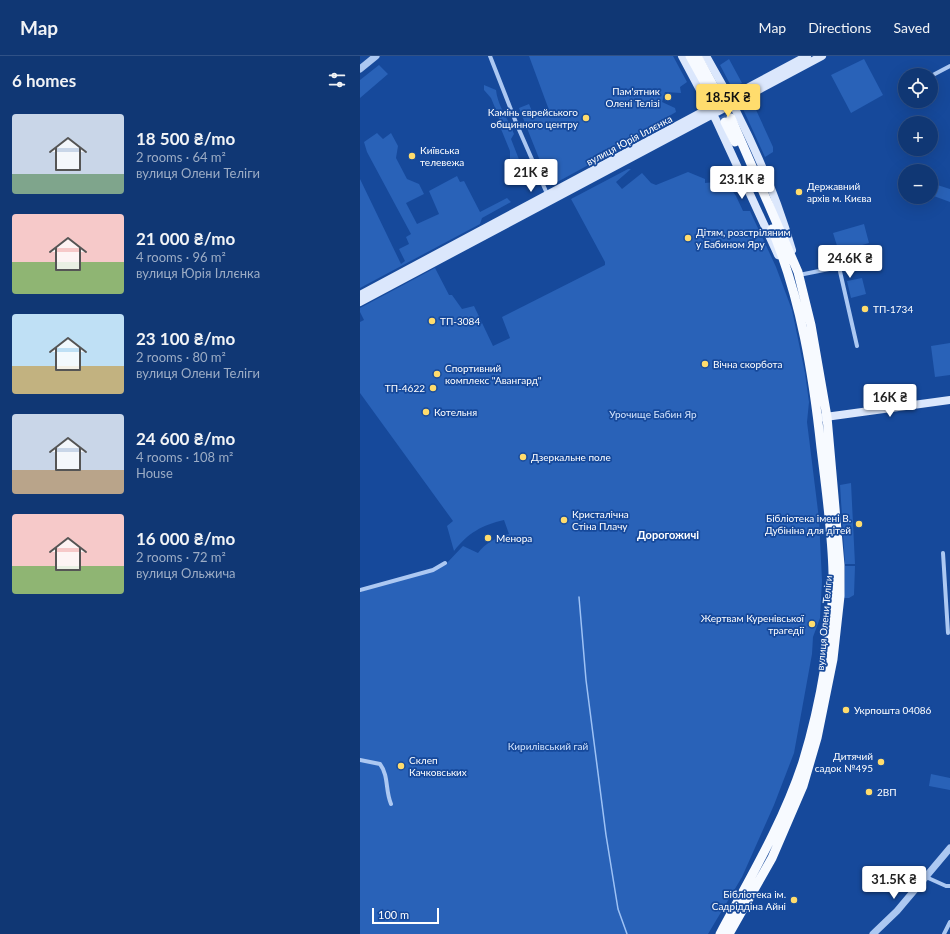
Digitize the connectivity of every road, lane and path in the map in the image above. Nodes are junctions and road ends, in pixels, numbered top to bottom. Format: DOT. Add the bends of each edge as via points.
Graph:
graph roads {
  1 [pos="376,56"];
  2 [pos="490,56"];
  3 [pos="682,56"];
  4 [pos="690,56"];
  5 [pos="697,56"];
  6 [pos="706,56"];
  7 [pos="807,56"];
  8 [pos="822,56"];
  9 [pos="950,66"];
  10 [pos="360,69"];
  11 [pos="938,72"];
  12 [pos="731,101"];
  13 [pos="712,112"];
  14 [pos="549,198"];
  15 [pos="433,260"];
  16 [pos="798,274"];
  17 [pos="789,276"];
  18 [pos="360,295"];
  19 [pos="360,302"];
  20 [pos="857,346"];
  21 [pos="950,400"];
  22 [pos="823,418"];
  23 [pos="943,553"];
  24 [pos="445,563"];
  25 [pos="360,590"];
  26 [pos="948,612"];
  27 [pos="948,633"];
  28 [pos="360,760"];
  29 [pos="391,804"];
  30 [pos="950,848"];
  31 [pos="926,878"];
  32 [pos="950,886"];
  33 [pos="950,922"];
  34 [pos="720,934"];
  35 [pos="729,934"];
  36 [pos="873,934"];
  37 [pos="944,934"];
  1 -- 10 [label="street"];
  2 -- 14 [label="street"];
  3 -- 13 [label="main road, вулиця Олени Теліги"];
  4 -- 5 [label="main road" via="712,90"];
  6 -- 12 [label="main road, вулиця Олени Теліги"];
  7 -- 12 [label="main road"];
  8 -- 12 [label="main road"];
  9 -- 11 [label="street"];
  12 -- 13 [label="main road, вулиця Юрія Іллєнка"];
  12 -- 16 [label="main road, вулиця Олени Теліги" via="777,205"];
  13 -- 14 [label="main road, вулиця Юрія Іллєнка"];
  13 -- 17 [label="main road, вулиця Олени Теліги"];
  14 -- 15 [label="main road, вулиця Юрія Іллєнка"];
  15 -- 18 [label="main road, вулиця Юрія Іллєнка"];
  15 -- 19 [label="main road, вулиця Юрія Іллєнка"];
  16 -- 17 [label="main road, вулиця Олени Теліги" via="728,120"];
  16 -- 20 [label="street" via="839,267"];
  16 -- 22 [label="main road, вулиця Олени Теліги" via="811,326"];
  17 -- 22 [label="main road, вулиця Олени Теліги" via="805,333"];
  21 -- 22 [label="main road"];
  22 -- 34 [label="main road, вулиця Олени Теліги" via="833,573 830,619 820,687 803,761 794,785 764,856"];
  22 -- 35 [label="main road, вулиця Олени Теліги" via="840,565 837,630 829,688 803,786 772,858"];
  23 -- 26 [label="street"];
  24 -- 25 [label="street" via="433,570"];
  26 -- 27 [label="street"];
  28 -- 29 [label="street" via="380,764 384,770 387,795"];
  30 -- 31 [label="street"];
  31 -- 32 [label="street"];
  31 -- 36 [label="street"];
  33 -- 37 [label="street"];
}
